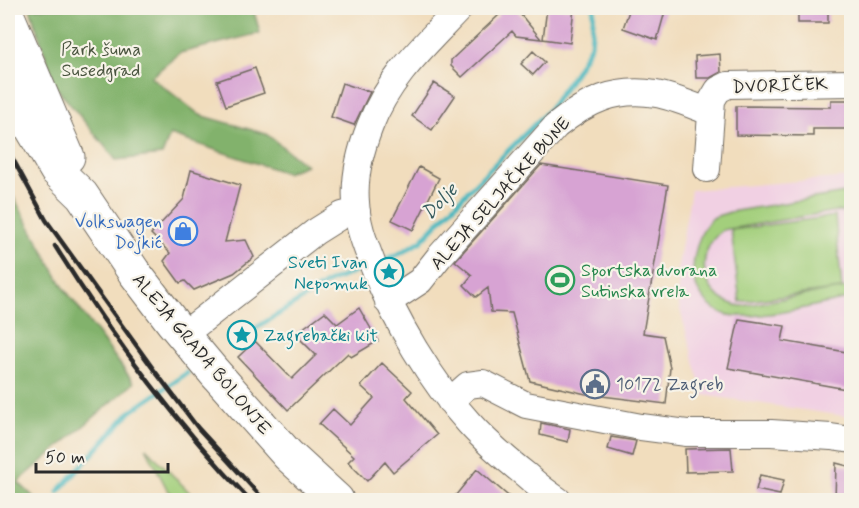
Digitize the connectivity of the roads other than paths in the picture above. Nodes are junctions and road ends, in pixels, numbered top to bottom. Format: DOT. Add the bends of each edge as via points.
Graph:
graph roads {
  1 [pos="460,8"];
  2 [pos="8,16"];
  3 [pos="852,84"];
  4 [pos="8,88"];
  5 [pos="710,112"];
  6 [pos="707,169"];
  7 [pos="82,195"];
  8 [pos="357,211"];
  9 [pos="388,302"];
  10 [pos="183,335"];
  11 [pos="450,401"];
  12 [pos="852,440"];
  13 [pos="337,501"];
  14 [pos="558,501"];
  1 -- 8 [label="street" via="390,84 378,106 359,167"];
  2 -- 7 [label="main road, ALEJA GRADA BOLONJE"];
  3 -- 5 [label="street, DVORIČEK" via="728,85 718,90"];
  4 -- 7 [label="main road, ALEJA GRADA BOLONJE" via="56,170"];
  5 -- 6 [label="street, DVORIČEK"];
  5 -- 9 [label="street, ALEJA SELJAČKE BUNE" via="658,94 630,92 600,98 574,111 556,126 420,281"];
  7 -- 10 [label="main road, ALEJA GRADA BOLONJE"];
  8 -- 9 [label="street" via="363,239"];
  8 -- 10 [label="street" via="342,215 315,232"];
  9 -- 11 [label="street"];
  10 -- 13 [label="main road, ALEJA GRADA BOLONJE" via="288,455"];
  11 -- 12 [label="street" via="468,385 483,383 526,405 641,427 687,433 771,433"];
  11 -- 14 [label="street" via="510,462"];
}
